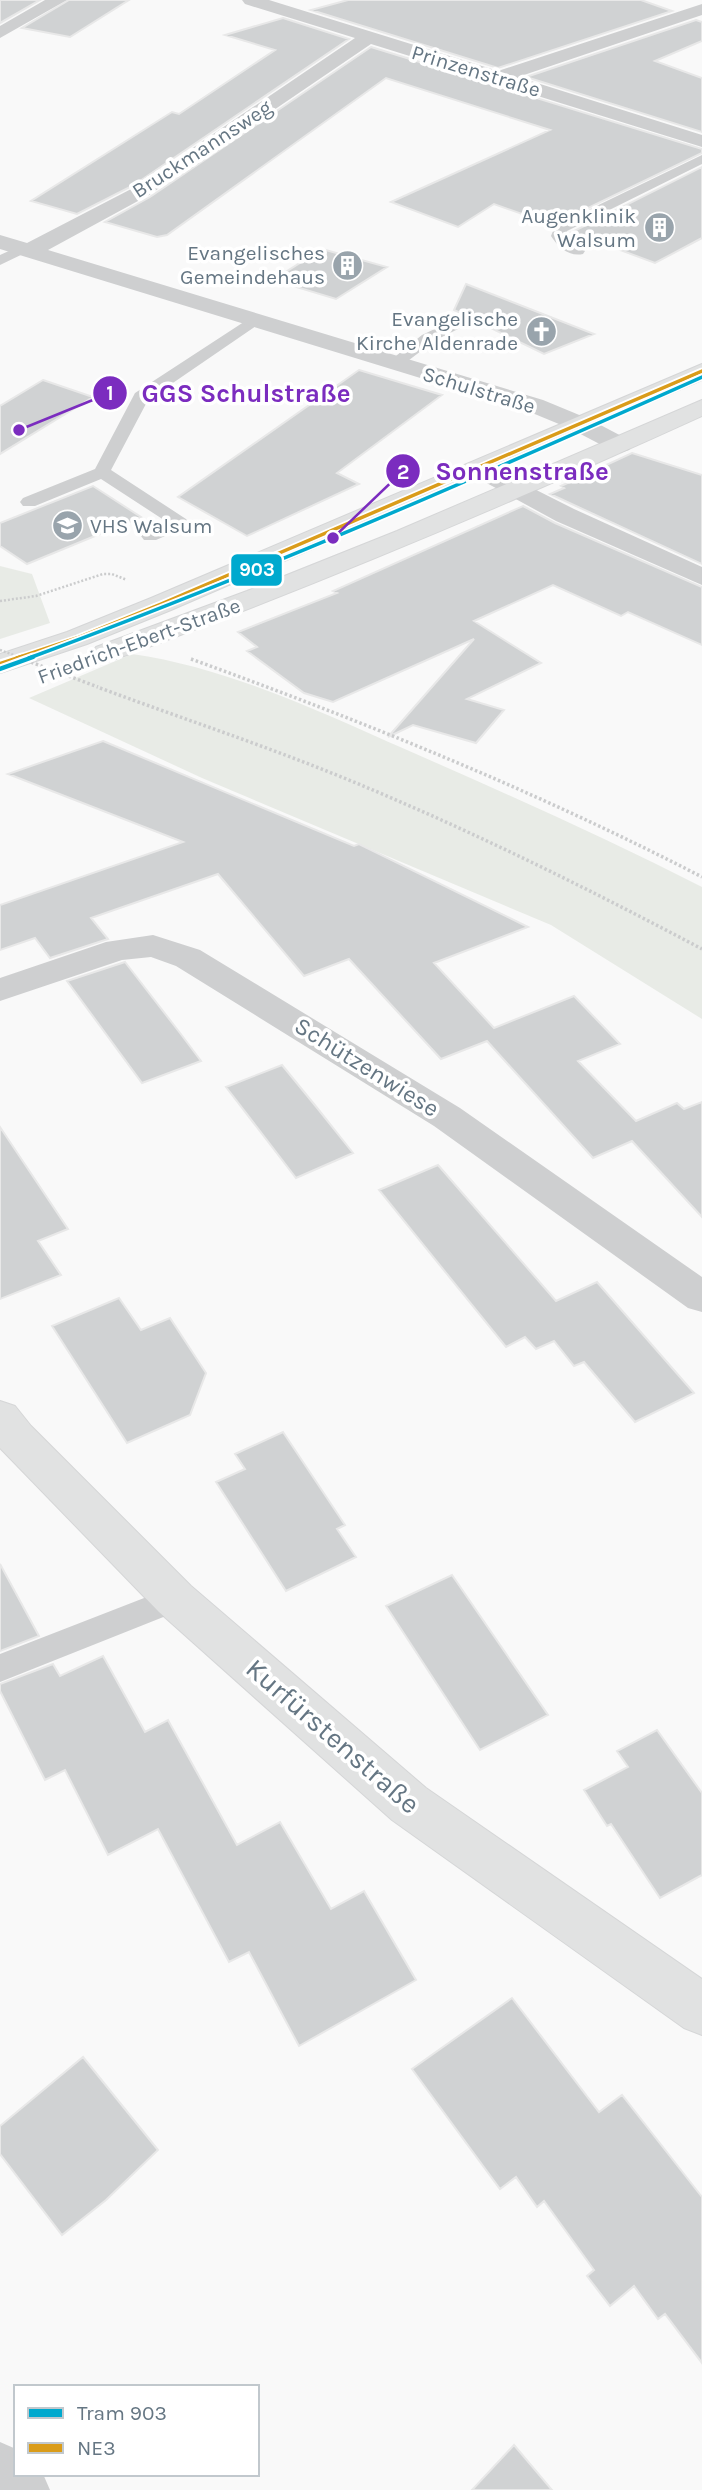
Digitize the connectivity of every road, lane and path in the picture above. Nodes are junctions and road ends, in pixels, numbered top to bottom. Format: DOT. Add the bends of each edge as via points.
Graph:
graph roads {
  1 [pos="58,0"];
  2 [pos="251,0"];
  3 [pos="305,0"];
  4 [pos="278,8"];
  5 [pos="702,9"];
  6 [pos="0,33"];
  7 [pos="369,37"];
  8 [pos="497,78"];
  9 [pos="702,141"];
  10 [pos="702,159"];
  11 [pos="17,247"];
  12 [pos="578,251"];
  13 [pos="0,261"];
  14 [pos="253,321"];
  15 [pos="458,323"];
  16 [pos="394,363"];
  17 [pos="698,376"];
  18 [pos="702,407"];
  19 [pos="580,424"];
  20 [pos="620,445"];
  21 [pos="479,469"];
  22 [pos="102,472"];
  23 [pos="519,490"];
  24 [pos="29,502"];
  25 [pos="150,536"];
  26 [pos="702,577"];
  27 [pos="0,601"];
  28 [pos="161,604"];
  29 [pos="129,645"];
  30 [pos="0,650"];
  31 [pos="0,664"];
  32 [pos="0,691"];
  33 [pos="702,877"];
  34 [pos="702,949"];
  35 [pos="0,990"];
  36 [pos="702,1297"];
  37 [pos="0,1418"];
  38 [pos="175,1600"];
  39 [pos="0,1668"];
  40 [pos="702,2010"];
  41 [pos="0,2472"];
  42 [pos="20,2490"];
  1 -- 6 [label="street"];
  2 -- 4 [label="street, Prinzenstraße"];
  3 -- 4 [label="street"];
  4 -- 7 [label="street, Prinzenstraße"];
  5 -- 8 [label="street"];
  7 -- 8 [label="street, Prinzenstraße"];
  7 -- 11 [label="street, Bruckmannsweg" via="142,191"];
  8 -- 9 [label="street, Prinzenstraße"];
  10 -- 12 [label="lane" via="560,229 558,236 564,244"];
  11 -- 13 [label="lane"];
  11 -- 14 [label="street, Schulstraße"];
  14 -- 16 [label="street, Schulstraße"];
  14 -- 22 [label="lane" via="141,397"];
  15 -- 16 [label="lane"];
  16 -- 19 [label="street, Schulstraße" via="534,405"];
  17 -- 19 [label="main road, Friedrich-Ebert-Straße"];
  18 -- 20 [label="main road, Friedrich-Ebert-Straße"];
  19 -- 20 [label="street, Schulstraße"];
  19 -- 21 [label="main road, Friedrich-Ebert-Straße"];
  20 -- 23 [label="main road, Friedrich-Ebert-Straße"];
  21 -- 23 [label="street"];
  21 -- 28 [label="main road, Friedrich-Ebert-Straße"];
  22 -- 24 [label="lane"];
  22 -- 25 [label="lane" via="180,523"];
  23 -- 26 [label="street"];
  23 -- 29 [label="main road, Friedrich-Ebert-Straße" via="348,563"];
  27 -- 28 [label="path" via="36,596 112,574"];
  28 -- 31 [label="main road, Friedrich-Ebert-Straße"];
  29 -- 32 [label="main road, Friedrich-Ebert-Straße"];
  29 -- 33 [label="path" via="181,656 294,695 653,851"];
  30 -- 34 [label="path, bridge" via="342,778 462,829"];
  35 -- 36 [label="street, Schützenwiese" via="118,950 153,946 188,958 447,1117"];
  37 -- 38 [label="main road, Kurfürstenstraße"];
  38 -- 39 [label="lane"];
  38 -- 40 [label="main road, Kurfürstenstraße" via="409,1804"];
  41 -- 42 [label="street" via="10,2476"];
}
